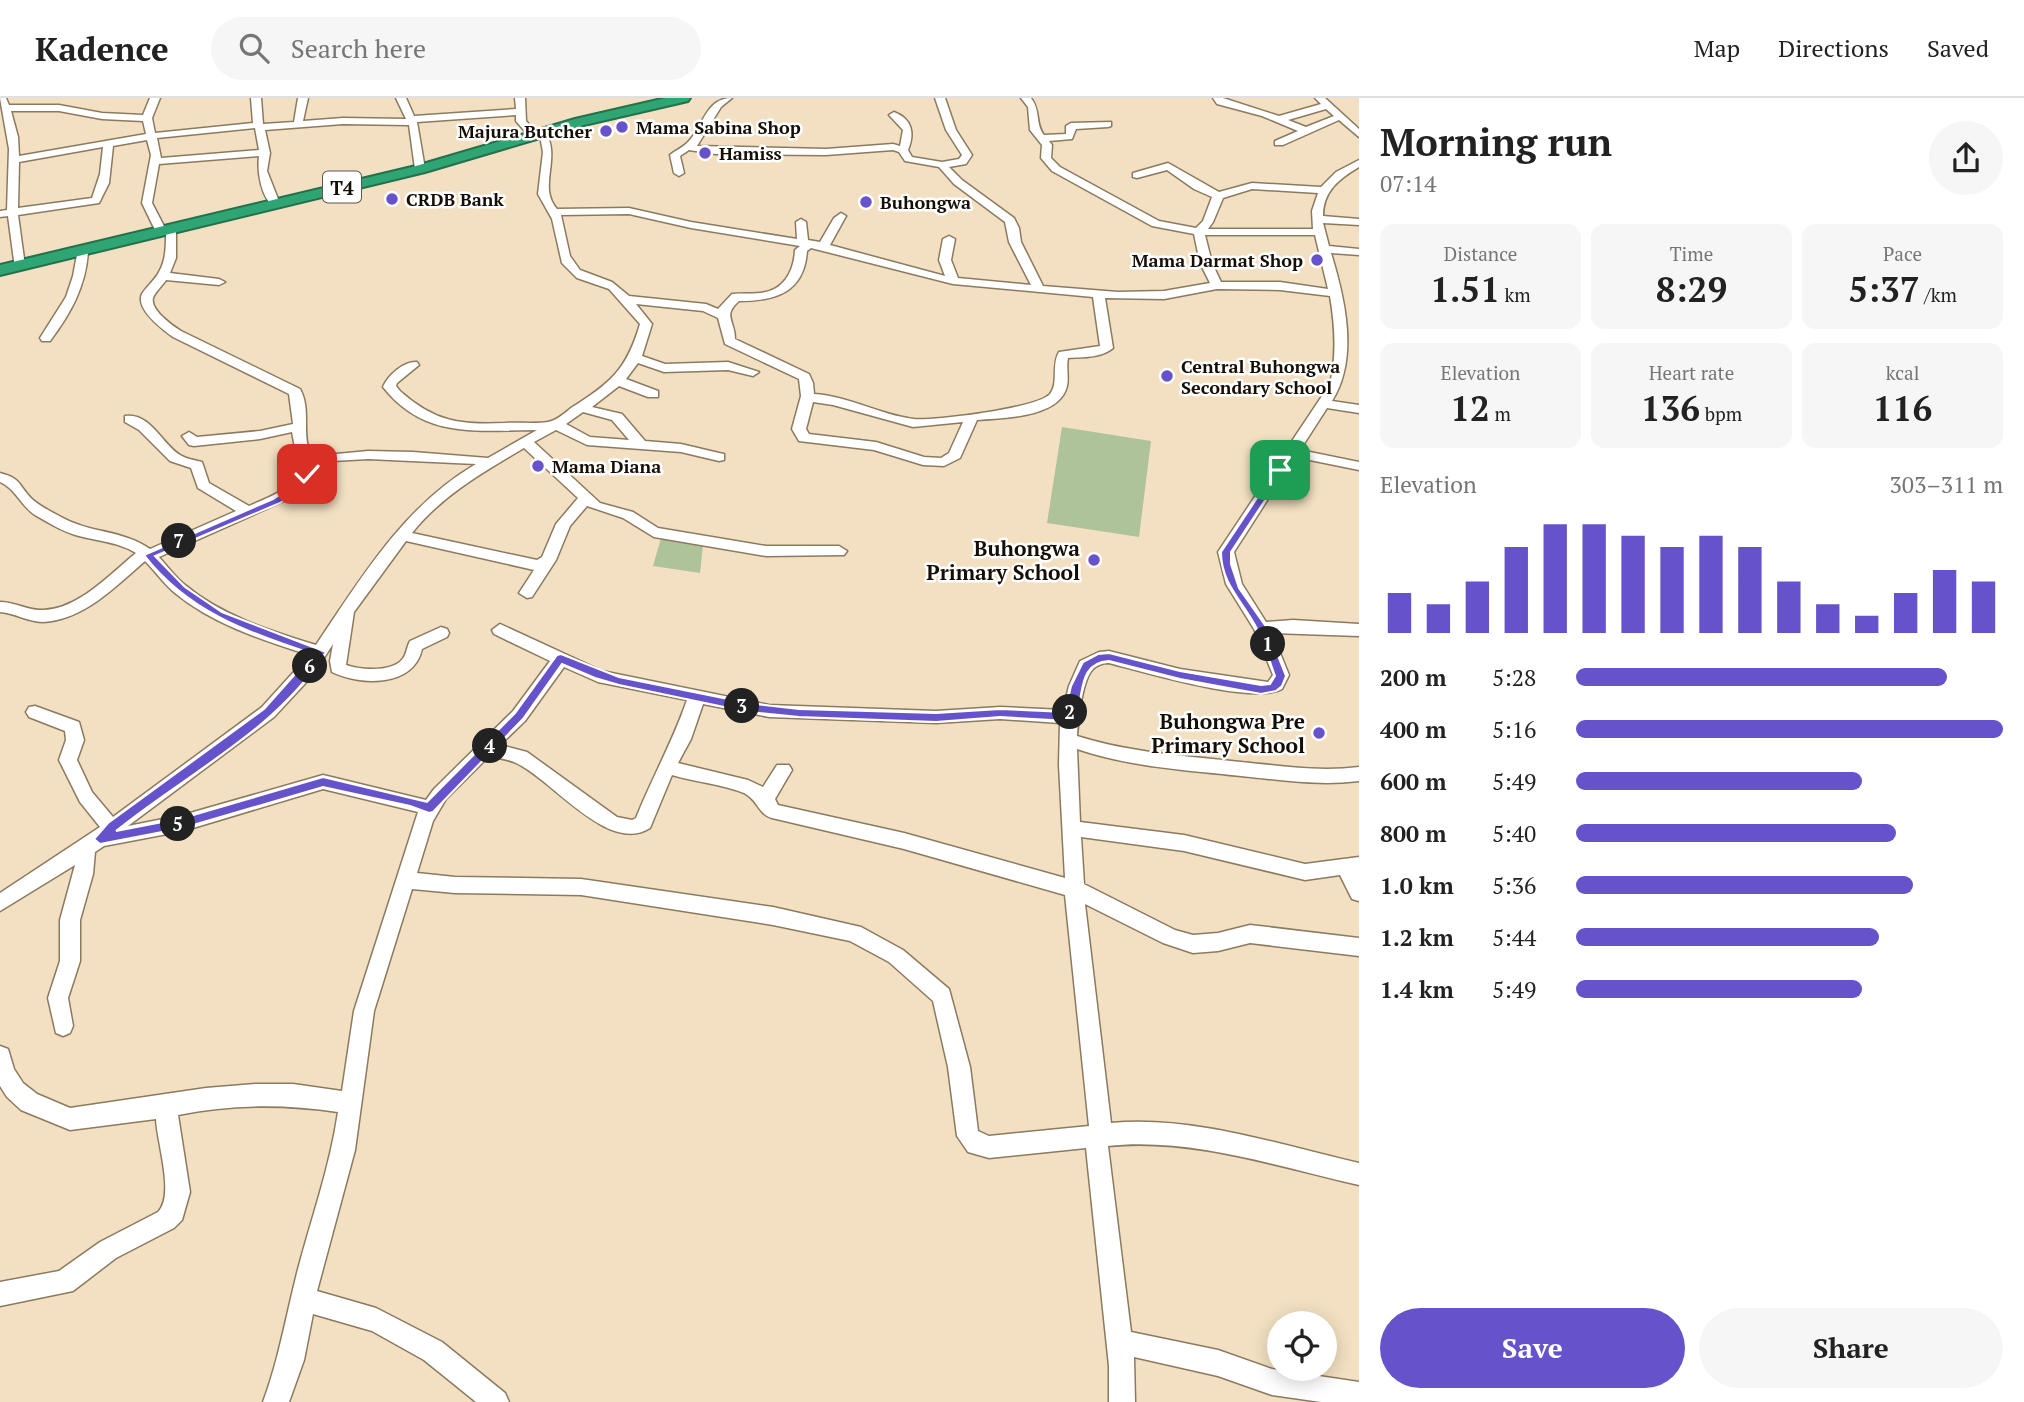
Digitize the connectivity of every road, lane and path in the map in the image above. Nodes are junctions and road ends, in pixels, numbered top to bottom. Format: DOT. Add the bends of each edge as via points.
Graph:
graph roads {
  1 [pos="72,98"];
  2 [pos="155,98"];
  3 [pos="256,98"];
  4 [pos="303,98"];
  5 [pos="401,98"];
  6 [pos="520,98"];
  7 [pos="683,98"];
  8 [pos="727,98"];
  9 [pos="940,98"];
  10 [pos="1026,98"];
  11 [pos="1218,98"];
  12 [pos="1320,98"];
  13 [pos="641,102"];
  14 [pos="3,103"];
  15 [pos="1328,105"];
  16 [pos="59,108"];
  17 [pos="519,112"];
  18 [pos="1352,113"];
  19 [pos="894,115"];
  20 [pos="1340,117"];
  21 [pos="147,118"];
  22 [pos="1280,119"];
  23 [pos="413,120"];
  24 [pos="298,124"];
  25 [pos="1108,124"];
  26 [pos="259,126"];
  27 [pos="1308,131"];
  28 [pos="538,134"];
  29 [pos="1359,134"];
  30 [pos="152,136"];
  31 [pos="1042,138"];
  32 [pos="0,142"];
  33 [pos="13,142"];
  34 [pos="1279,143"];
  35 [pos="692,144"];
  36 [pos="108,145"];
  37 [pos="903,150"];
  38 [pos="265,153"];
  39 [pos="156,161"];
  40 [pos="16,162"];
  41 [pos="1359,163"];
  42 [pos="942,165"];
  43 [pos="0,167"];
  44 [pos="420,169"];
  45 [pos="679,173"];
  46 [pos="1137,175"];
  47 [pos="1324,190"];
  48 [pos="1218,196"];
  49 [pos="275,204"];
  50 [pos="13,212"];
  51 [pos="554,212"];
  52 [pos="0,214"];
  53 [pos="841,216"];
  54 [pos="801,222"];
  55 [pos="1359,222"];
  56 [pos="1318,225"];
  57 [pos="166,230"];
  58 [pos="1199,232"];
  59 [pos="949,239"];
  60 [pos="806,243"];
  61 [pos="823,246"];
  62 [pos="1324,249"];
  63 [pos="82,251"];
  64 [pos="1359,253"];
  65 [pos="19,266"];
  66 [pos="0,271"];
  67 [pos="164,276"];
  68 [pos="953,281"];
  69 [pos="219,282"];
  70 [pos="1217,285"];
  71 [pos="1039,290"];
  72 [pos="1335,292"];
  73 [pos="1099,296"];
  74 [pos="623,299"];
  75 [pos="723,316"];
  76 [pos="46,338"];
  77 [pos="634,358"];
  78 [pos="413,365"];
  79 [pos="753,372"];
  80 [pos="618,381"];
  81 [pos="653,394"];
  82 [pos="807,398"];
  83 [pos="1322,403"];
  84 [pos="581,408"];
  85 [pos="1359,409"];
  86 [pos="972,417"];
  87 [pos="130,419"];
  88 [pos="554,425"];
  89 [pos="300,426"];
  90 [pos="189,436"];
  91 [pos="525,442"];
  92 [pos="641,445"];
  93 [pos="1291,452"];
  94 [pos="469,455"];
  95 [pos="309,457"];
  96 [pos="719,457"];
  97 [pos="495,458"];
  98 [pos="1359,466"];
  99 [pos="0,477"];
  100 [pos="585,499"];
  101 [pos="250,512"];
  102 [pos="401,535"];
  103 [pos="839,551"];
  104 [pos="147,554"];
  105 [pos="545,564"];
  106 [pos="527,593"];
  107 [pos="0,607"];
  108 [pos="346,609"];
  109 [pos="1262,628"];
  110 [pos="500,630"];
  111 [pos="1359,630"];
  112 [pos="441,633"];
  113 [pos="320,652"];
  114 [pos="561,658"];
  115 [pos="697,696"];
  116 [pos="36,712"];
  117 [pos="1069,717"];
  118 [pos="1069,740"];
  119 [pos="487,749"];
  120 [pos="674,769"];
  121 [pos="783,770"];
  122 [pos="1359,774"];
  123 [pos="766,798"];
  124 [pos="429,808"];
  125 [pos="1073,830"];
  126 [pos="100,838"];
  127 [pos="1352,866"];
  128 [pos="404,880"];
  129 [pos="1076,889"];
  130 [pos="1359,893"];
  131 [pos="0,903"];
  132 [pos="1359,947"];
  133 [pos="63,1026"];
  134 [pos="0,1056"];
  135 [pos="351,1104"];
  136 [pos="166,1107"];
  137 [pos="1098,1134"];
  138 [pos="1359,1174"];
  139 [pos="0,1294"];
  140 [pos="303,1299"];
  141 [pos="1120,1342"];
  142 [pos="1359,1395"];
  143 [pos="276,1402"];
  144 [pos="496,1402"];
  145 [pos="1122,1402"];
  1 -- 16 [label="street"];
  2 -- 21 [label="street"];
  3 -- 26 [label="street"];
  4 -- 24 [label="street"];
  5 -- 23 [label="street"];
  6 -- 17 [label="street"];
  7 -- 13 [label="highway, T4"];
  8 -- 35 [label="street" via="717,105"];
  9 -- 42 [label="street" via="951,130 967,155 962,162"];
  10 -- 31 [label="street" via="1033,107 1035,130"];
  11 -- 22 [label="street"];
  12 -- 15 [label="street"];
  13 -- 28 [label="highway, T4"];
  14 -- 16 [label="street"];
  14 -- 33 [label="street"];
  15 -- 20 [label="street"];
  15 -- 22 [label="street"];
  16 -- 21 [label="street"];
  17 -- 23 [label="street"];
  17 -- 28 [label="street" via="525,127"];
  18 -- 20 [label="street"];
  19 -- 37 [label="street" via="909,132"];
  20 -- 27 [label="street"];
  20 -- 29 [label="street"];
  21 -- 30 [label="street"];
  22 -- 27 [label="street"];
  23 -- 24 [label="street"];
  23 -- 44 [label="street"];
  24 -- 26 [label="street"];
  25 -- 31 [label="street" via="1071,125 1069,137"];
  26 -- 30 [label="street"];
  26 -- 38 [label="street"];
  27 -- 34 [label="street"];
  28 -- 44 [label="highway, T4"];
  28 -- 51 [label="street" via="546,138 548,151 542,195"];
  30 -- 36 [label="street"];
  30 -- 39 [label="street"];
  31 -- 58 [label="street" via="1049,163 1063,174 1156,224"];
  32 -- 33 [label="street"];
  33 -- 40 [label="street"];
  35 -- 37 [label="street" via="697,150 715,151"];
  35 -- 45 [label="street" via="675,155"];
  36 -- 40 [label="street"];
  36 -- 50 [label="street" via="98,200"];
  37 -- 42 [label="street" via="909,159"];
  38 -- 39 [label="street"];
  38 -- 49 [label="street" via="262,171"];
  39 -- 57 [label="street" via="147,203"];
  40 -- 43 [label="street"];
  40 -- 50 [label="street"];
  41 -- 47 [label="street"];
  42 -- 71 [label="street" via="958,183 1010,220 1015,242"];
  44 -- 49 [label="highway, T4"];
  46 -- 48 [label="street" via="1168,166"];
  47 -- 48 [label="street" via="1252,186"];
  47 -- 56 [label="street"];
  48 -- 58 [label="street"];
  49 -- 57 [label="highway, T4"];
  50 -- 52 [label="street"];
  50 -- 65 [label="street"];
  51 -- 60 [label="street" via="629,211"];
  51 -- 74 [label="street" via="571,269 614,287"];
  53 -- 61 [label="street"];
  54 -- 60 [label="street"];
  55 -- 56 [label="street"];
  56 -- 58 [label="street"];
  56 -- 62 [label="street"];
  57 -- 63 [label="highway, T4"];
  57 -- 67 [label="street" via="171,258"];
  58 -- 70 [label="street"];
  59 -- 68 [label="street" via="945,260"];
  60 -- 61 [label="street"];
  60 -- 75 [label="street" via="794,280 766,297 736,298 725,307"];
  61 -- 68 [label="street"];
  62 -- 64 [label="street"];
  62 -- 72 [label="street"];
  63 -- 65 [label="highway, T4"];
  63 -- 76 [label="street" via="77,288"];
  65 -- 66 [label="highway, T4"];
  67 -- 69 [label="street"];
  67 -- 89 [label="street" via="145,299 164,325 295,393"];
  68 -- 71 [label="street"];
  70 -- 72 [label="street"];
  70 -- 73 [label="street" via="1164,295"];
  71 -- 73 [label="street"];
  72 -- 83 [label="street" via="1340,372"];
  73 -- 86 [label="street" via="1107,348 1063,355 1060,388 1044,404"];
  74 -- 75 [label="street" via="706,308"];
  74 -- 77 [label="street" via="646,324"];
  75 -- 82 [label="street" via="729,341 804,377"];
  77 -- 79 [label="street" via="671,368 728,366"];
  77 -- 80 [label="street"];
  78 -- 88 [label="street" via="389,387 435,419 458,427"];
  80 -- 81 [label="street"];
  80 -- 84 [label="street"];
  82 -- 86 [label="street" via="833,399 880,417 918,424"];
  82 -- 86 [label="street" via="799,429 804,438 876,446 923,461 944,462 956,455"];
  83 -- 85 [label="street"];
  83 -- 93 [label="street"];
  84 -- 88 [label="street"];
  84 -- 92 [label="street" via="617,417"];
  87 -- 101 [label="street" via="174,458 197,465 203,485"];
  88 -- 91 [label="street"];
  88 -- 92 [label="street" via="587,441"];
  89 -- 90 [label="street" via="194,442"];
  89 -- 95 [label="street" via="297,440"];
  91 -- 97 [label="street"];
  91 -- 100 [label="street"];
  92 -- 96 [label="street" via="692,449"];
  93 -- 98 [label="street"];
  93 -- 109 [label="street" via="1226,552 1235,589"];
  94 -- 97 [label="street"];
  95 -- 97 [label="street"];
  95 -- 101 [label="street" via="307,474 296,488"];
  97 -- 102 [label="street" via="438,497"];
  99 -- 104 [label="street" via="14,481 29,503 65,526 115,538"];
  100 -- 103 [label="street" via="663,535 766,551"];
  100 -- 105 [label="street" via="564,524"];
  101 -- 104 [label="street"];
  102 -- 105 [label="street" via="530,565"];
  102 -- 108 [label="street"];
  104 -- 107 [label="street" via="61,611 40,616"];
  104 -- 113 [label="street" via="181,590 219,615"];
  105 -- 106 [label="street"];
  108 -- 112 [label="street" via="337,660 338,668 352,675 404,666 416,645"];
  108 -- 113 [label="street"];
  109 -- 111 [label="street"];
  109 -- 117 [label="street" via="1280,676 1273,688 1230,685 1124,659 1098,658 1086,665"];
  110 -- 114 [label="street"];
  113 -- 126 [label="street" via="268,712"];
  114 -- 115 [label="street" via="598,676"];
  114 -- 119 [label="street" via="519,716"];
  115 -- 117 [label="street" via="799,713"];
  115 -- 119 [label="street" via="643,823 635,828 611,822 521,757"];
  116 -- 126 [label="street" via="73,727 75,740 68,760 79,786 105,821"];
  117 -- 118 [label="street"];
  118 -- 122 [label="street" via="1115,755 1163,761 1311,777"];
  118 -- 125 [label="street"];
  119 -- 124 [label="street"];
  120 -- 123 [label="street" via="748,788"];
  121 -- 123 [label="street"];
  123 -- 129 [label="street" via="772,811 904,841"];
  124 -- 126 [label="street" via="323,782 183,823"];
  124 -- 128 [label="street"];
  125 -- 127 [label="street" via="1184,843 1305,872"];
  125 -- 129 [label="street"];
  126 -- 131 [label="street"];
  126 -- 133 [label="street" via="83,874 70,920 70,961 58,998"];
  127 -- 130 [label="street"];
  128 -- 135 [label="street" via="364,1011"];
  128 -- 137 [label="street" via="581,887 854,933 896,956 942,996 959,1067 968,1136 976,1144 1000,1146"];
  129 -- 132 [label="street" via="1193,944 1250,934"];
  129 -- 137 [label="street"];
  134 -- 136 [label="street" via="15,1090 29,1102 70,1119"];
  135 -- 136 [label="street" via="293,1095 255,1095"];
  135 -- 140 [label="street" via="344,1150"];
  136 -- 139 [label="street" via="178,1192 174,1212 64,1282"];
  137 -- 138 [label="street" via="1144,1130 1188,1136"];
  137 -- 141 [label="street"];
  140 -- 143 [label="street" via="296,1344"];
  140 -- 144 [label="street" via="376,1320 433,1352"];
  141 -- 142 [label="street" via="1218,1363 1272,1382"];
  141 -- 145 [label="street"];
}
